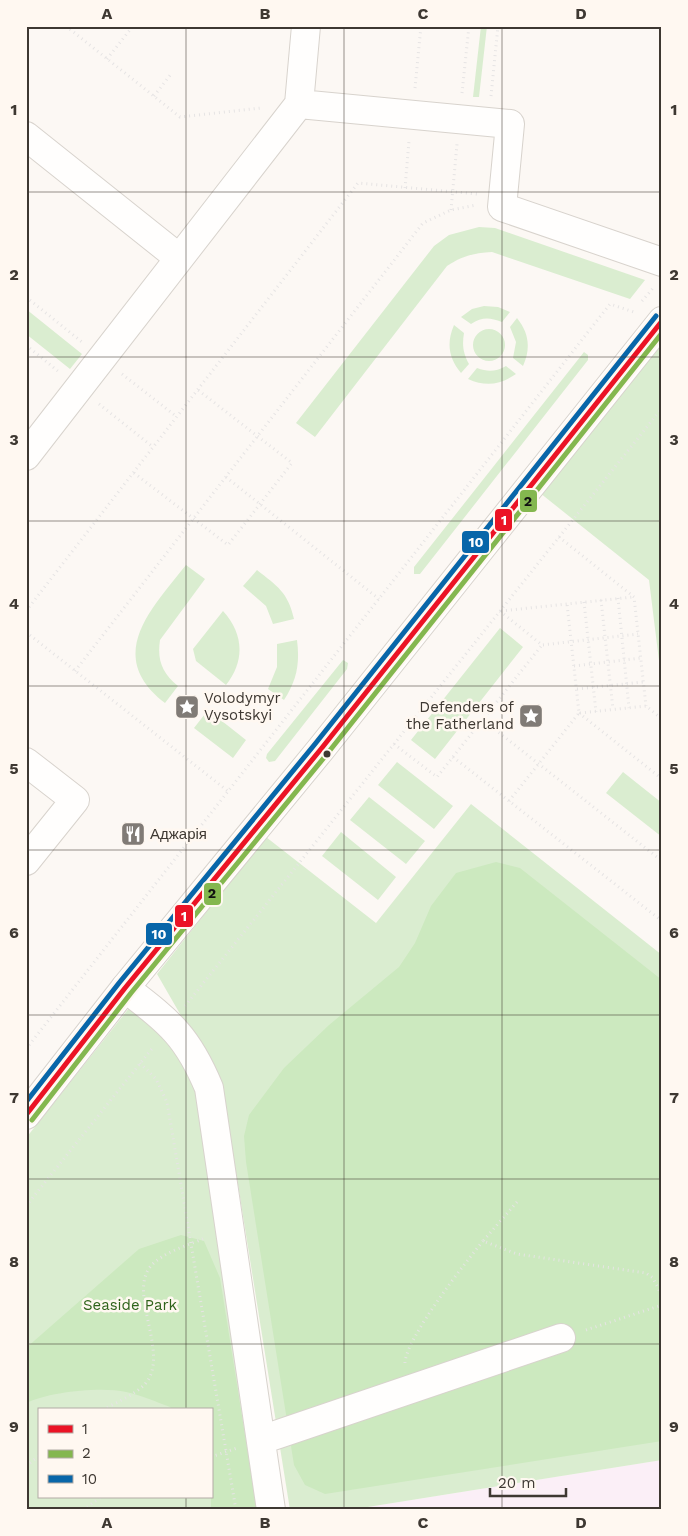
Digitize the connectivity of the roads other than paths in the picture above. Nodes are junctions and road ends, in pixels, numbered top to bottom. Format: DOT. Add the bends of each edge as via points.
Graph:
graph roads {
  1 [pos="306,26"];
  2 [pos="299,104"];
  3 [pos="26,136"];
  4 [pos="179,258"];
  5 [pos="659,273"];
  6 [pos="662,321"];
  7 [pos="26,456"];
  8 [pos="26,762"];
  9 [pos="26,862"];
  10 [pos="125,988"];
  11 [pos="26,1115"];
  12 [pos="562,1338"];
  13 [pos="260,1440"];
  14 [pos="271,1510"];
  1 -- 2 [label="main road"];
  2 -- 4 [label="main road"];
  2 -- 5 [label="main road" via="510,124 502,202"];
  3 -- 4 [label="main road"];
  4 -- 7 [label="main road"];
  6 -- 10 [label="main road" via="321,749"];
  8 -- 9 [label="main road" via="75,800"];
  10 -- 11 [label="main road"];
  10 -- 13 [label="main road" via="171,1024 198,1062 209,1088"];
  12 -- 13 [label="main road"];
  13 -- 14 [label="main road"];
}
